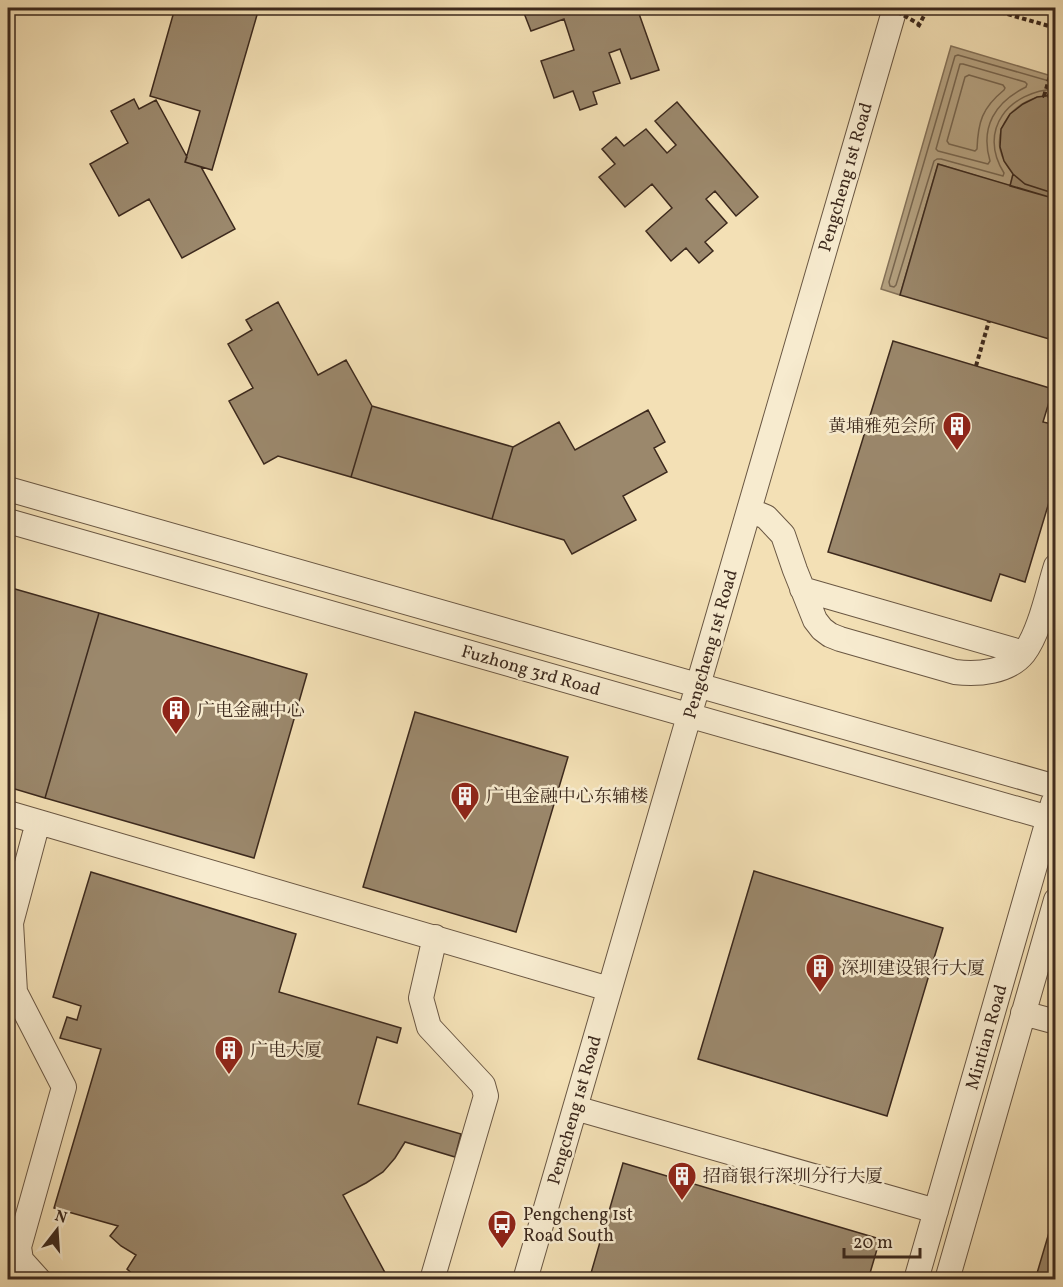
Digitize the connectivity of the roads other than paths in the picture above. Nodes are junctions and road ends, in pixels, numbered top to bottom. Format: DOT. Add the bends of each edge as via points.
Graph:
graph roads {
  1 [pos="893,8"];
  2 [pos="8,489"];
  3 [pos="749,510"];
  4 [pos="8,521"];
  5 [pos="1056,566"];
  6 [pos="802,589"];
  7 [pos="1024,653"];
  8 [pos="697,686"];
  9 [pos="689,715"];
  10 [pos="1056,787"];
  11 [pos="1053,811"];
  12 [pos="8,813"];
  13 [pos="38,822"];
  14 [pos="1056,900"];
  15 [pos="435,938"];
  16 [pos="609,989"];
  17 [pos="1023,1013"];
  18 [pos="1056,1022"];
  19 [pos="574,1108"];
  20 [pos="936,1211"];
  21 [pos="39,1280"];
  22 [pos="432,1280"];
  23 [pos="525,1280"];
  24 [pos="916,1280"];
  25 [pos="947,1280"];
  1 -- 3 [label="street, Pengcheng 1st Road"];
  2 -- 8 [label="street, Fuzhong 3rd Road"];
  3 -- 6 [label="street" via="766,517 783,535"];
  3 -- 8 [label="street, Pengcheng 1st Road"];
  4 -- 9 [label="street, Fuzhong 3rd Road"];
  5 -- 7 [label="street" via="1035,633"];
  6 -- 7 [label="street"];
  6 -- 7 [label="street" via="815,620 840,639 968,674 1004,666"];
  8 -- 9 [label="street, Pengcheng 1st Road"];
  8 -- 10 [label="street, Fuzhong 3rd Road"];
  9 -- 11 [label="street, Fuzhong 3rd Road"];
  9 -- 16 [label="street, Pengcheng 1st Road"];
  11 -- 20 [label="street, Mintian Road"];
  12 -- 13 [label="street"];
  13 -- 15 [label="street"];
  13 -- 21 [label="street" via="12,923 15,992 64,1087 20,1246 21,1260"];
  14 -- 17 [label="street, Mintian Road"];
  15 -- 16 [label="street"];
  15 -- 22 [label="street" via="421,998 429,1027 483,1085 486,1096"];
  16 -- 19 [label="street, Pengcheng 1st Road"];
  17 -- 18 [label="street"];
  17 -- 25 [label="street, Mintian Road"];
  19 -- 20 [label="street"];
  19 -- 23 [label="street, Pengcheng 1st Road"];
  20 -- 24 [label="street, Mintian Road"];
}
